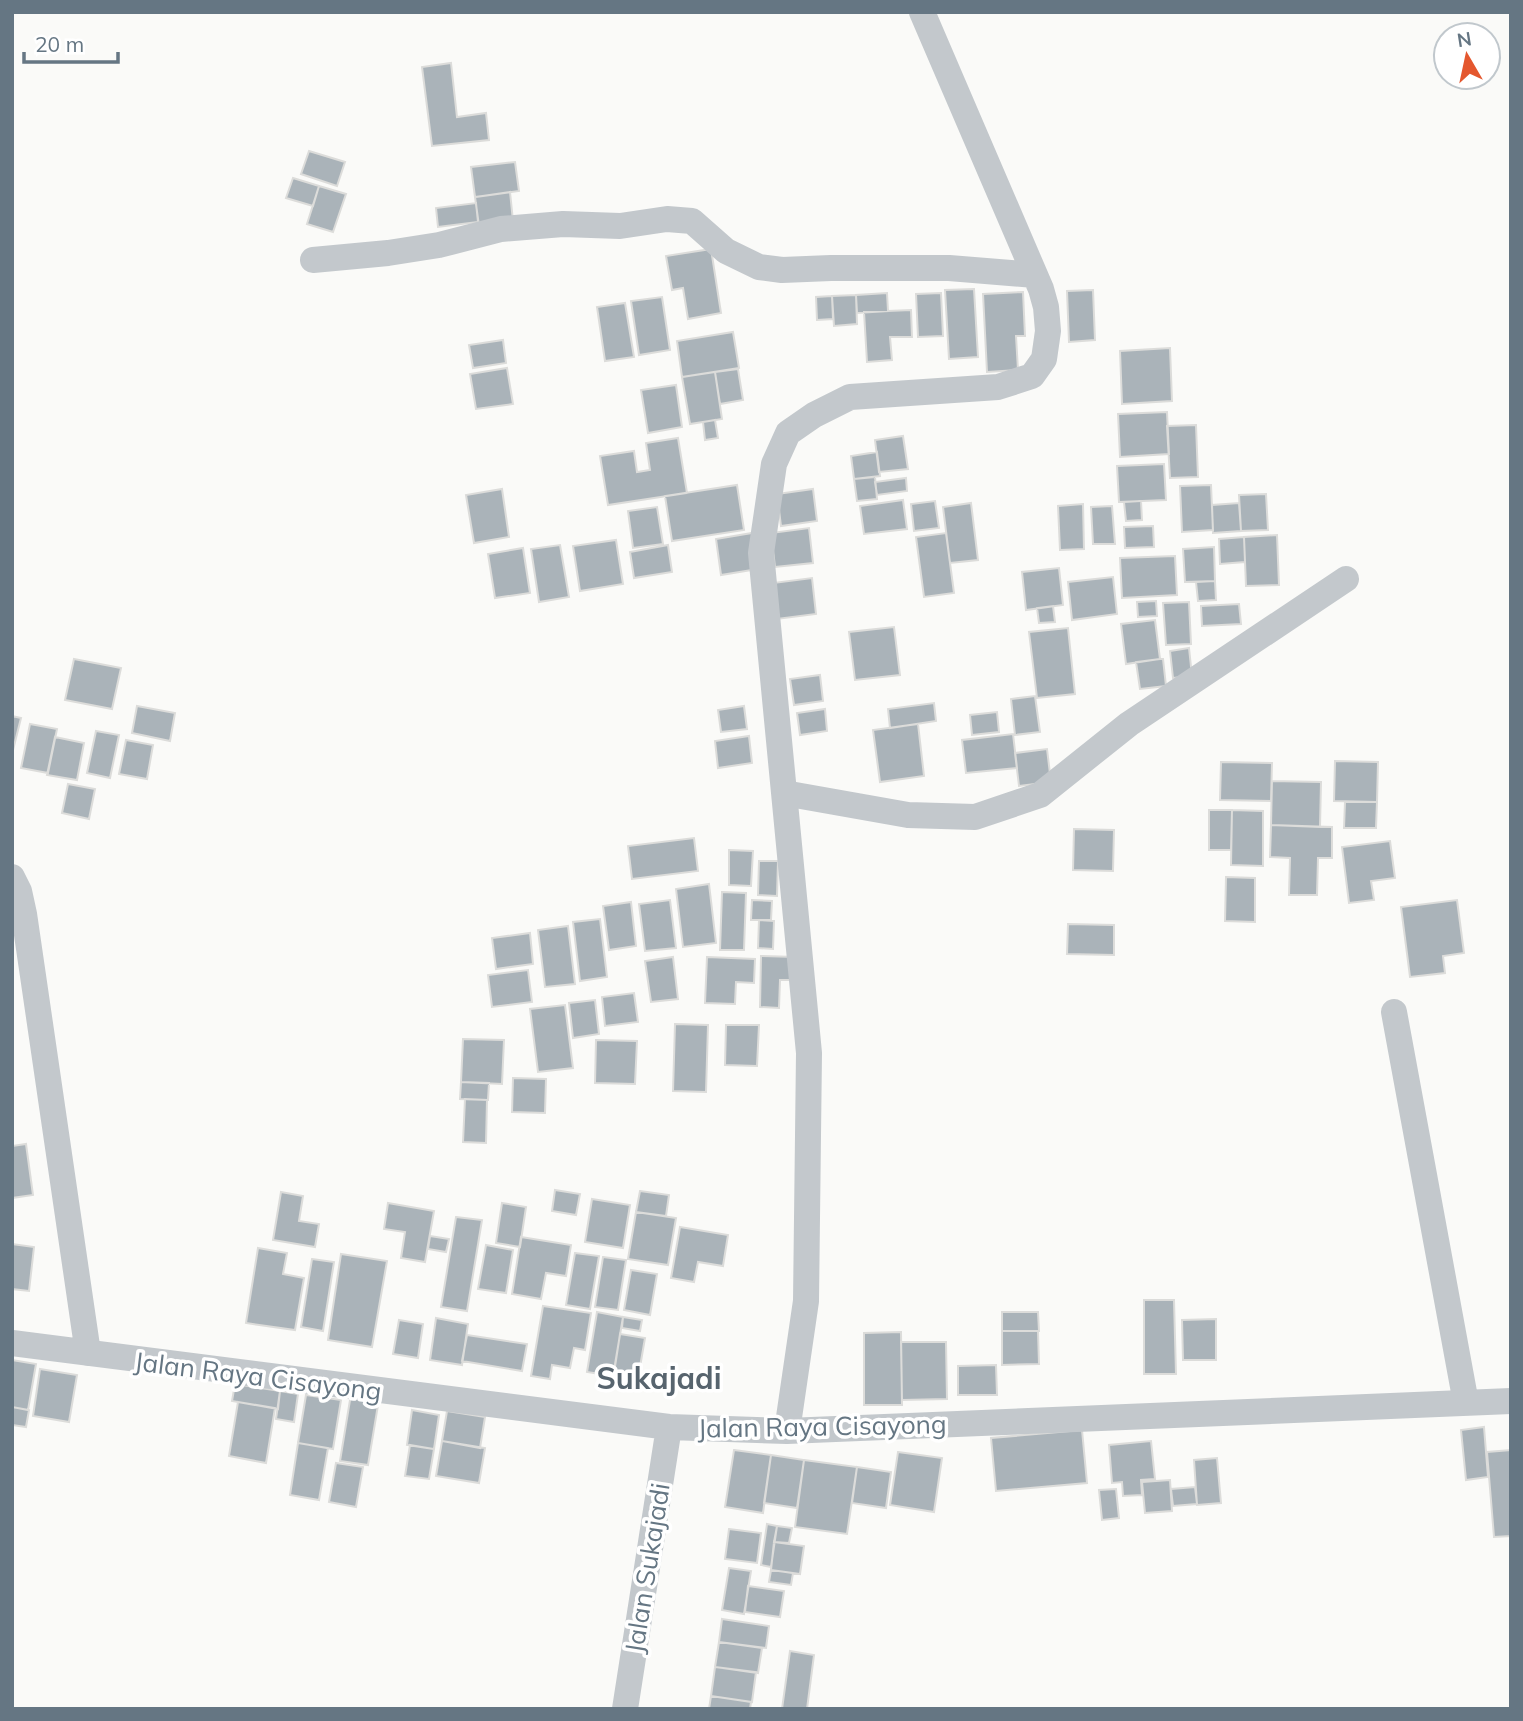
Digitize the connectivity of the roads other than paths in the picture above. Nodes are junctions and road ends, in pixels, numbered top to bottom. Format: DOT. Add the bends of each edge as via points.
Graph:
graph roads {
  1 [pos="922,12"];
  2 [pos="313,260"];
  3 [pos="1035,275"];
  4 [pos="1346,579"];
  5 [pos="784,793"];
  6 [pos="12,877"];
  7 [pos="1394,1012"];
  8 [pos="12,1343"];
  9 [pos="88,1353"];
  10 [pos="1511,1401"];
  11 [pos="1466,1403"];
  12 [pos="669,1427"];
  13 [pos="787,1432"];
  14 [pos="625,1709"];
  1 -- 3 [label="street"];
  2 -- 3 [label="street" via="439,245 501,229 620,226 667,219 692,221 726,251 759,267 949,268"];
  3 -- 5 [label="street" via="1048,331 1044,359 1032,376 998,387 850,397 788,433 774,464 761,553"];
  4 -- 5 [label="street" via="1129,724 1040,795 975,817 908,815"];
  5 -- 13 [label="street" via="809,1053 806,1301"];
  6 -- 9 [label="street" via="24,914"];
  7 -- 11 [label="street"];
  8 -- 9 [label="street, Jalan Raya Cisayong"];
  9 -- 12 [label="street, Jalan Raya Cisayong"];
  10 -- 11 [label="street, Jalan Raya Cisayong"];
  11 -- 13 [label="street, Jalan Raya Cisayong"];
  12 -- 13 [label="street, Jalan Raya Cisayong"];
  12 -- 14 [label="street, Jalan Sukajadi"];
}
